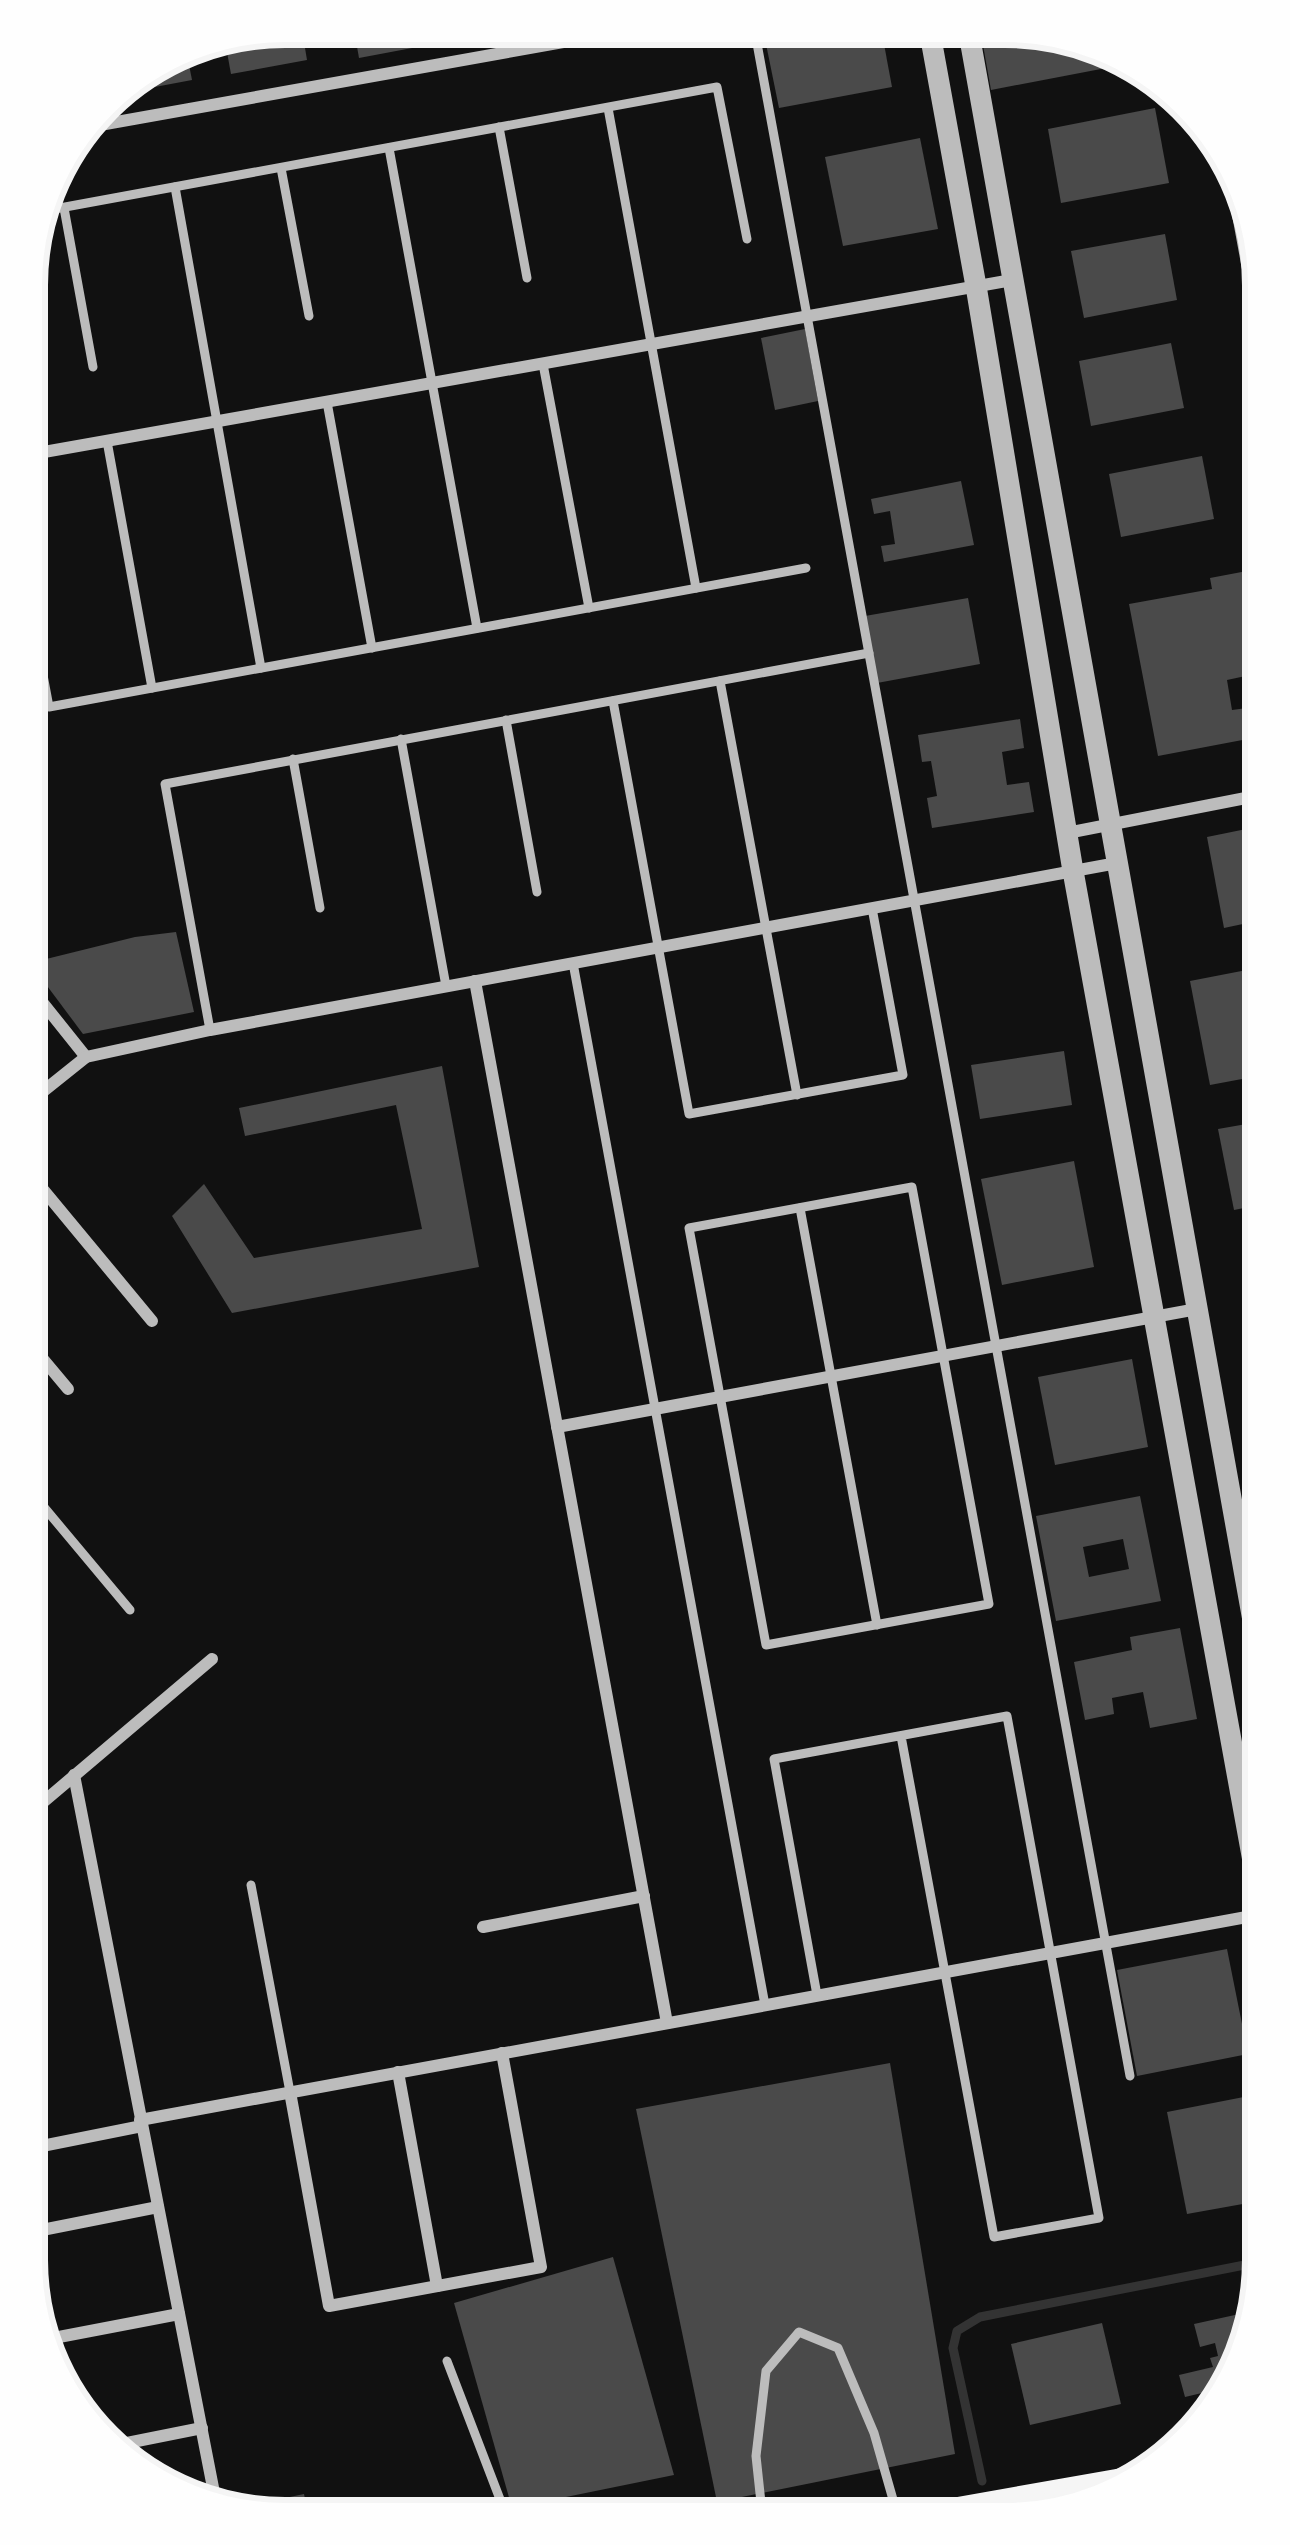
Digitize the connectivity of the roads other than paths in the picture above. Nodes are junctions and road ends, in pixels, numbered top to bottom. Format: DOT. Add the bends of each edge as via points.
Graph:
graph roads {
  1 [pos="547,45"];
  2 [pos="757,45"];
  3 [pos="932,45"];
  4 [pos="971,45"];
  5 [pos="608,107"];
  6 [pos="109,123"];
  7 [pos="499,128"];
  8 [pos="389,148"];
  9 [pos="281,168"];
  10 [pos="176,187"];
  11 [pos="64,208"];
  12 [pos="58,209"];
  13 [pos="748,239"];
  14 [pos="527,278"];
  15 [pos="1012,280"];
  16 [pos="976,286"];
  17 [pos="308,316"];
  18 [pos="807,316"];
  19 [pos="652,344"];
  20 [pos="543,364"];
  21 [pos="93,367"];
  22 [pos="432,383"];
  23 [pos="327,402"];
  24 [pos="217,422"];
  25 [pos="106,441"];
  26 [pos="45,452"];
  27 [pos="806,568"];
  28 [pos="696,588"];
  29 [pos="589,608"];
  30 [pos="477,628"];
  31 [pos="372,648"];
  32 [pos="869,653"];
  33 [pos="261,668"];
  34 [pos="720,681"];
  35 [pos="45,686"];
  36 [pos="152,688"];
  37 [pos="614,700"];
  38 [pos="506,720"];
  39 [pos="401,739"];
  40 [pos="293,759"];
  41 [pos="1245,798"];
  42 [pos="1110,824"];
  43 [pos="1067,833"];
  44 [pos="1117,863"];
  45 [pos="1073,871"];
  46 [pos="537,892"];
  47 [pos="915,900"];
  48 [pos="320,908"];
  49 [pos="872,908"];
  50 [pos="766,927"];
  51 [pos="659,947"];
  52 [pos="573,963"];
  53 [pos="475,981"];
  54 [pos="446,986"];
  55 [pos="45,1006"];
  56 [pos="210,1030"];
  57 [pos="86,1057"];
  58 [pos="45,1090"];
  59 [pos="797,1095"];
  60 [pos="45,1192"];
  61 [pos="800,1208"];
  62 [pos="1197,1310"];
  63 [pos="1154,1318"];
  64 [pos="152,1321"];
  65 [pos="997,1346"];
  66 [pos="944,1357"];
  67 [pos="45,1362"];
  68 [pos="831,1377"];
  69 [pos="68,1389"];
  70 [pos="720,1397"];
  71 [pos="655,1409"];
  72 [pos="557,1427"];
  73 [pos="45,1508"];
  74 [pos="1244,1573"];
  75 [pos="130,1610"];
  76 [pos="877,1625"];
  77 [pos="212,1659"];
  78 [pos="901,1736"];
  79 [pos="74,1775"];
  80 [pos="45,1800"];
  81 [pos="1244,1811"];
  82 [pos="251,1885"];
  83 [pos="644,1895"];
  84 [pos="1244,1917"];
  85 [pos="483,1927"];
  86 [pos="1107,1942"];
  87 [pos="1051,1953"];
  88 [pos="945,1972"];
  89 [pos="817,1995"];
  90 [pos="765,2005"];
  91 [pos="667,2023"];
  92 [pos="502,2054"];
  93 [pos="398,2072"];
  94 [pos="1130,2076"];
  95 [pos="290,2092"];
  96 [pos="141,2123"];
  97 [pos="45,2145"];
  98 [pos="158,2207"];
  99 [pos="45,2229"];
  100 [pos="437,2286"];
  101 [pos="179,2314"];
  102 [pos="58,2338"];
  103 [pos="448,2361"];
  104 [pos="202,2428"];
  105 [pos="129,2442"];
  106 [pos="213,2489"];
  107 [pos="500,2500"];
  108 [pos="761,2500"];
  109 [pos="893,2500"];
  1 -- 6 [label="street"];
  2 -- 18 [label="lane"];
  3 -- 16 [label="street"];
  4 -- 15 [label="street"];
  5 -- 7 [label="lane"];
  5 -- 13 [label="lane" via="717,87"];
  5 -- 19 [label="lane"];
  7 -- 8 [label="lane"];
  7 -- 14 [label="lane"];
  8 -- 9 [label="lane"];
  8 -- 22 [label="lane"];
  9 -- 10 [label="lane"];
  9 -- 17 [label="lane"];
  10 -- 11 [label="lane"];
  10 -- 24 [label="lane"];
  11 -- 12 [label="lane"];
  11 -- 21 [label="lane"];
  15 -- 16 [label="street"];
  15 -- 42 [label="street"];
  16 -- 18 [label="street"];
  16 -- 43 [label="street"];
  18 -- 19 [label="street"];
  18 -- 32 [label="lane"];
  19 -- 20 [label="street"];
  19 -- 28 [label="lane"];
  20 -- 22 [label="street"];
  20 -- 29 [label="lane"];
  22 -- 23 [label="street"];
  22 -- 30 [label="lane"];
  23 -- 24 [label="street"];
  23 -- 31 [label="lane"];
  24 -- 25 [label="street"];
  24 -- 33 [label="lane"];
  25 -- 26 [label="street"];
  25 -- 36 [label="lane"];
  27 -- 28 [label="lane"];
  28 -- 29 [label="lane"];
  29 -- 30 [label="lane"];
  30 -- 31 [label="lane"];
  31 -- 33 [label="lane"];
  32 -- 34 [label="lane"];
  32 -- 47 [label="lane"];
  33 -- 36 [label="lane"];
  34 -- 37 [label="lane"];
  34 -- 50 [label="lane"];
  35 -- 36 [label="lane" via="49,707"];
  37 -- 38 [label="lane"];
  37 -- 51 [label="lane"];
  38 -- 39 [label="lane"];
  38 -- 46 [label="lane"];
  39 -- 40 [label="lane"];
  39 -- 54 [label="lane"];
  40 -- 48 [label="lane"];
  40 -- 56 [label="lane" via="165,784"];
  41 -- 42 [label="street"];
  42 -- 43 [label="street"];
  42 -- 44 [label="street"];
  43 -- 45 [label="street"];
  44 -- 45 [label="street"];
  44 -- 62 [label="street"];
  45 -- 47 [label="street"];
  45 -- 63 [label="street"];
  47 -- 49 [label="street"];
  47 -- 65 [label="lane"];
  49 -- 50 [label="street"];
  49 -- 59 [label="lane" via="903,1075"];
  50 -- 51 [label="street"];
  50 -- 59 [label="lane"];
  51 -- 52 [label="street"];
  51 -- 59 [label="lane" via="689,1114"];
  52 -- 53 [label="street"];
  52 -- 71 [label="lane"];
  53 -- 54 [label="street"];
  53 -- 72 [label="street"];
  54 -- 56 [label="street"];
  55 -- 57 [label="street"];
  56 -- 57 [label="street"];
  57 -- 58 [label="street"];
  60 -- 64 [label="street"];
  61 -- 66 [label="lane" via="912,1187"];
  61 -- 68 [label="lane"];
  61 -- 70 [label="lane" via="689,1228"];
  62 -- 63 [label="street"];
  62 -- 74 [label="street"];
  63 -- 65 [label="street"];
  63 -- 81 [label="street"];
  65 -- 66 [label="street"];
  65 -- 86 [label="lane"];
  66 -- 68 [label="street"];
  66 -- 76 [label="lane" via="989,1604"];
  67 -- 69 [label="street"];
  68 -- 70 [label="street"];
  68 -- 76 [label="lane"];
  70 -- 71 [label="street"];
  70 -- 76 [label="lane" via="766,1646"];
  71 -- 72 [label="street"];
  71 -- 90 [label="lane"];
  72 -- 83 [label="street"];
  73 -- 75 [label="lane"];
  77 -- 79 [label="street"];
  78 -- 87 [label="lane" via="1007,1716"];
  78 -- 88 [label="lane"];
  78 -- 89 [label="lane" via="773,1759"];
  79 -- 80 [label="street"];
  79 -- 96 [label="street"];
  82 -- 95 [label="lane"];
  83 -- 85 [label="street"];
  83 -- 91 [label="street"];
  84 -- 86 [label="street"];
  86 -- 87 [label="street"];
  86 -- 94 [label="lane"];
  87 -- 88 [label="street"];
  87 -- 88 [label="lane" via="1100,2218 1057,2226 994,2237"];
  88 -- 89 [label="street"];
  89 -- 90 [label="street"];
  90 -- 91 [label="street"];
  91 -- 92 [label="street"];
  92 -- 93 [label="street"];
  92 -- 100 [label="street" via="541,2267"];
  93 -- 95 [label="street"];
  93 -- 100 [label="street"];
  95 -- 96 [label="street"];
  95 -- 100 [label="street" via="329,2306"];
  96 -- 97 [label="street"];
  96 -- 98 [label="street"];
  98 -- 99 [label="street"];
  98 -- 101 [label="street"];
  101 -- 102 [label="street"];
  101 -- 104 [label="street"];
  103 -- 107 [label="lane"];
  104 -- 105 [label="street"];
  104 -- 106 [label="street"];
  108 -- 109 [label="lane" via="756,2456 766,2372 799,2332 838,2348"];
}
